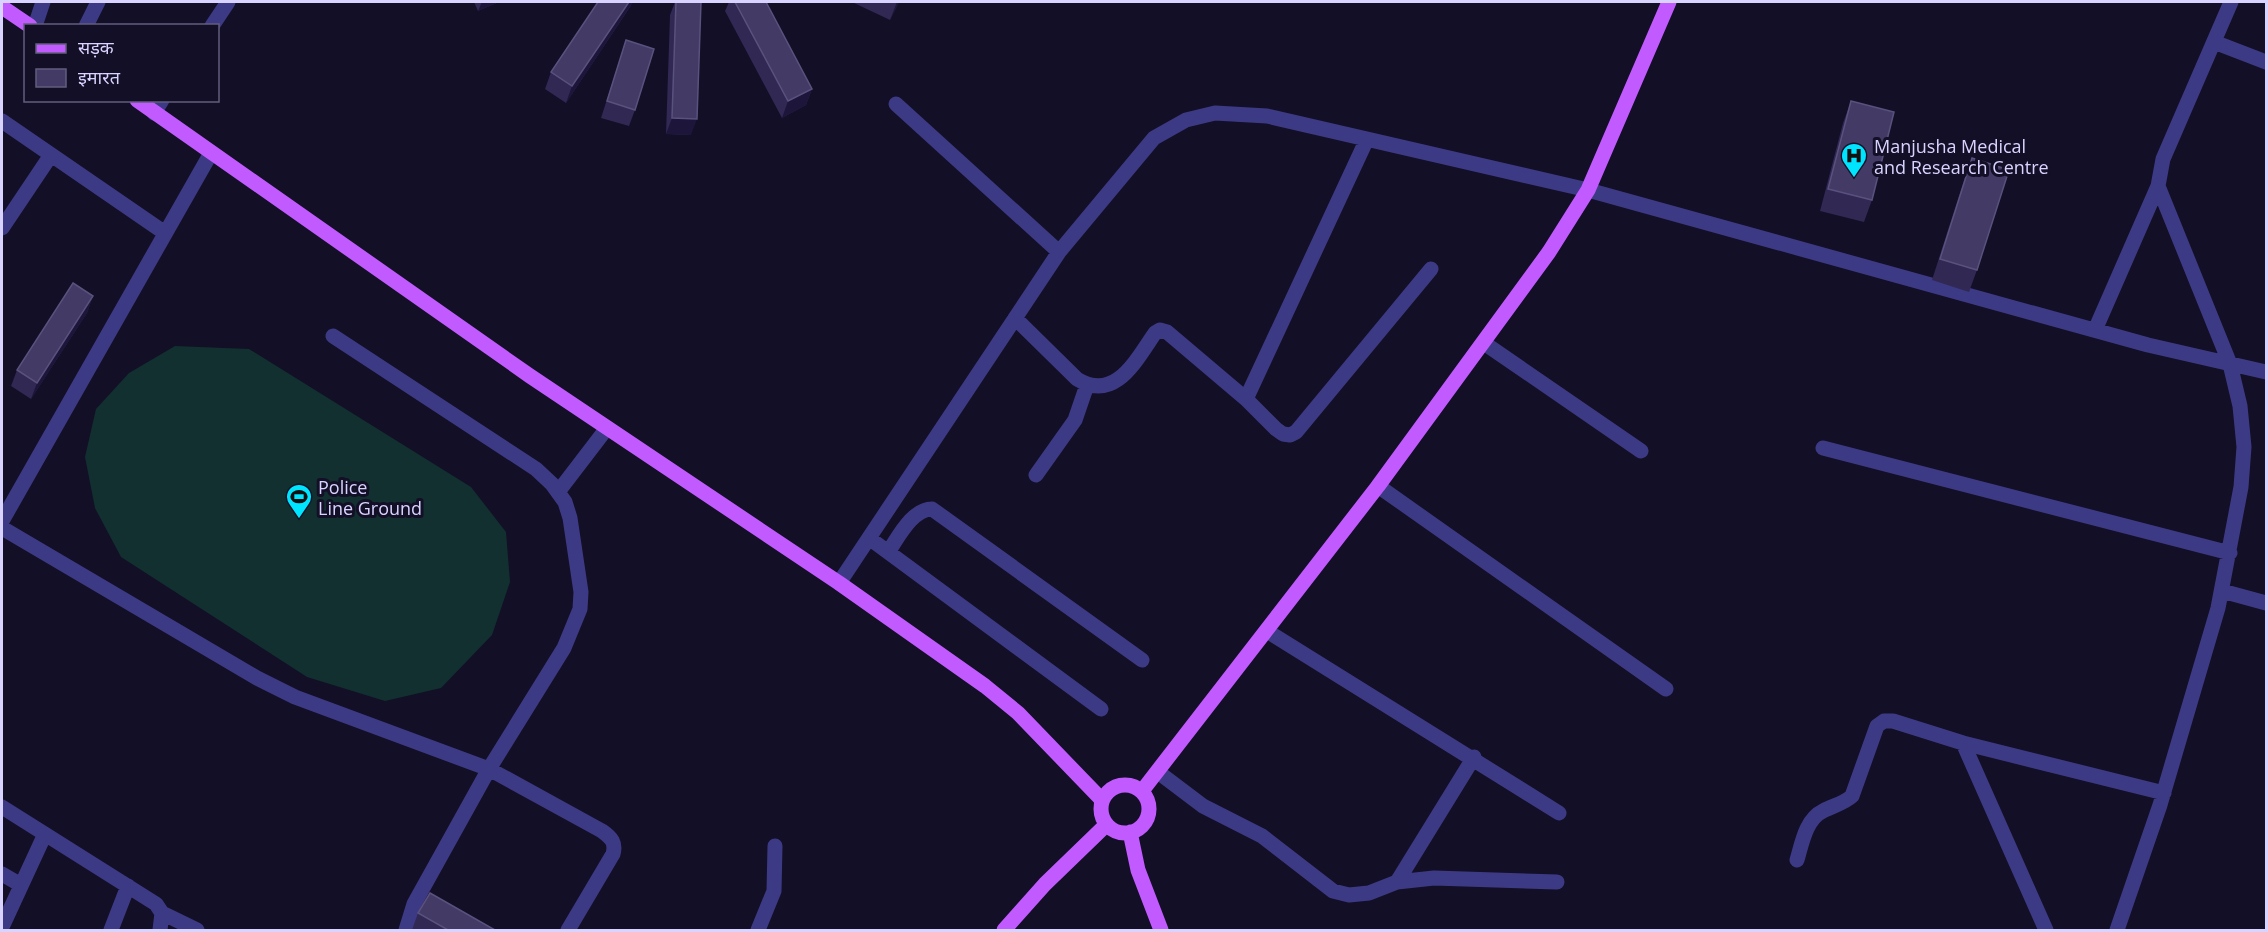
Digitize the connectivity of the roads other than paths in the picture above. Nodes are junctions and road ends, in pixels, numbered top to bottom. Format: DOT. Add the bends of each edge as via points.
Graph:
graph roads {
  1 [pos="43,2"];
  2 [pos="98,2"];
  3 [pos="228,2"];
  4 [pos="1669,2"];
  5 [pos="2231,2"];
  6 [pos="2,7"];
  7 [pos="27,24"];
  8 [pos="36,24"];
  9 [pos="87,24"];
  10 [pos="213,24"];
  11 [pos="2214,42"];
  12 [pos="2266,62"];
  13 [pos="143,102"];
  14 [pos="896,104"];
  15 [pos="158,107"];
  16 [pos="2,121"];
  17 [pos="1367,139"];
  18 [pos="211,153"];
  19 [pos="51,155"];
  20 [pos="2158,186"];
  21 [pos="1588,190"];
  22 [pos="2,228"];
  23 [pos="165,232"];
  24 [pos="1059,252"];
  25 [pos="1431,269"];
  26 [pos="1015,318"];
  27 [pos="2095,330"];
  28 [pos="333,336"];
  29 [pos="1484,343"];
  30 [pos="2230,364"];
  31 [pos="2266,372"];
  32 [pos="1087,385"];
  33 [pos="1246,399"];
  34 [pos="606,428"];
  35 [pos="1823,448"];
  36 [pos="1641,451"];
  37 [pos="1036,475"];
  38 [pos="1378,486"];
  39 [pos="558,492"];
  40 [pos="2,520"];
  41 [pos="2,528"];
  42 [pos="868,538"];
  43 [pos="888,552"];
  44 [pos="2230,553"];
  45 [pos="838,583"];
  46 [pos="2222,591"];
  47 [pos="2266,603"];
  48 [pos="1267,631"];
  49 [pos="1142,660"];
  50 [pos="1666,689"];
  51 [pos="1101,710"];
  52 [pos="1963,743"];
  53 [pos="1474,757"];
  54 [pos="489,769"];
  55 [pos="1158,772"];
  56 [pos="1142,791"];
  57 [pos="2164,793"];
  58 [pos="1102,800"];
  59 [pos="2,807"];
  60 [pos="1559,813"];
  61 [pos="1107,825"];
  62 [pos="1130,832"];
  63 [pos="45,834"];
  64 [pos="775,846"];
  65 [pos="1797,860"];
  66 [pos="2,874"];
  67 [pos="1397,882"];
  68 [pos="1557,882"];
  69 [pos="21,885"];
  70 [pos="128,886"];
  71 [pos="162,913"];
  72 [pos="2,927"];
  73 [pos="111,930"];
  74 [pos="160,930"];
  75 [pos="197,930"];
  76 [pos="406,930"];
  77 [pos="568,930"];
  78 [pos="758,930"];
  79 [pos="1004,930"];
  80 [pos="1161,930"];
  81 [pos="2046,930"];
  82 [pos="2117,930"];
  1 -- 8 [label="street"];
  2 -- 9 [label="street"];
  3 -- 10 [label="street"];
  4 -- 21 [label="main road"];
  5 -- 11 [label="street"];
  6 -- 7 [label="main road"];
  11 -- 12 [label="street"];
  11 -- 20 [label="street" via="2163,159"];
  13 -- 15 [label="main road"];
  14 -- 24 [label="street"];
  15 -- 18 [label="main road"];
  16 -- 19 [label="street"];
  17 -- 21 [label="street"];
  17 -- 24 [label="street" via="1268,116 1215,113 1186,120 1154,138"];
  17 -- 33 [label="street"];
  18 -- 23 [label="street"];
  18 -- 34 [label="main road"];
  19 -- 22 [label="street"];
  19 -- 23 [label="street"];
  20 -- 27 [label="street"];
  20 -- 30 [label="street"];
  21 -- 27 [label="street"];
  21 -- 29 [label="main road"];
  23 -- 40 [label="street"];
  24 -- 26 [label="street"];
  25 -- 33 [label="street" via="1296,432 1283,434"];
  26 -- 32 [label="street"];
  26 -- 42 [label="street"];
  27 -- 30 [label="street"];
  28 -- 39 [label="street" via="536,469"];
  29 -- 36 [label="street"];
  29 -- 38 [label="main road"];
  30 -- 31 [label="street"];
  30 -- 44 [label="street" via="2244,447"];
  32 -- 33 [label="street" via="1099,387 1120,378 1160,330"];
  32 -- 37 [label="street" via="1075,420"];
  34 -- 39 [label="street"];
  34 -- 45 [label="main road"];
  35 -- 44 [label="street"];
  38 -- 48 [label="main road"];
  38 -- 50 [label="street"];
  39 -- 54 [label="street" via="570,518 580,609 564,648"];
  41 -- 54 [label="street" via="205,649 295,697"];
  42 -- 43 [label="street"];
  42 -- 45 [label="street"];
  43 -- 49 [label="street" via="916,515 932,509"];
  43 -- 51 [label="street"];
  44 -- 46 [label="street"];
  45 -- 58 [label="main road" via="1018,713"];
  46 -- 47 [label="street"];
  46 -- 57 [label="street"];
  48 -- 53 [label="street"];
  48 -- 55 [label="main road"];
  52 -- 57 [label="street"];
  52 -- 65 [label="street" via="1884,721 1877,726 1852,796 1813,819"];
  52 -- 81 [label="street"];
  53 -- 60 [label="street"];
  53 -- 67 [label="street"];
  54 -- 76 [label="street" via="414,904"];
  54 -- 77 [label="street" via="602,831 615,846"];
  55 -- 56 [label="main road"];
  55 -- 67 [label="street" via="1203,806 1262,836 1333,891 1349,895 1369,893"];
  56 -- 58 [label="main road" via="1119,785"];
  56 -- 62 [label="main road" via="1149,804 1147,819"];
  57 -- 82 [label="street"];
  58 -- 61 [label="main road" via="1100,813"];
  59 -- 63 [label="street"];
  61 -- 62 [label="main road" via="1121,833"];
  61 -- 79 [label="main road"];
  62 -- 80 [label="main road" via="1138,870"];
  63 -- 69 [label="street"];
  63 -- 70 [label="street"];
  64 -- 78 [label="street" via="774,891"];
  66 -- 69 [label="street"];
  67 -- 68 [label="street" via="1434,878"];
  69 -- 72 [label="street"];
  70 -- 71 [label="street" via="156,904"];
  70 -- 73 [label="street"];
  71 -- 74 [label="street"];
  71 -- 75 [label="street"];
}
